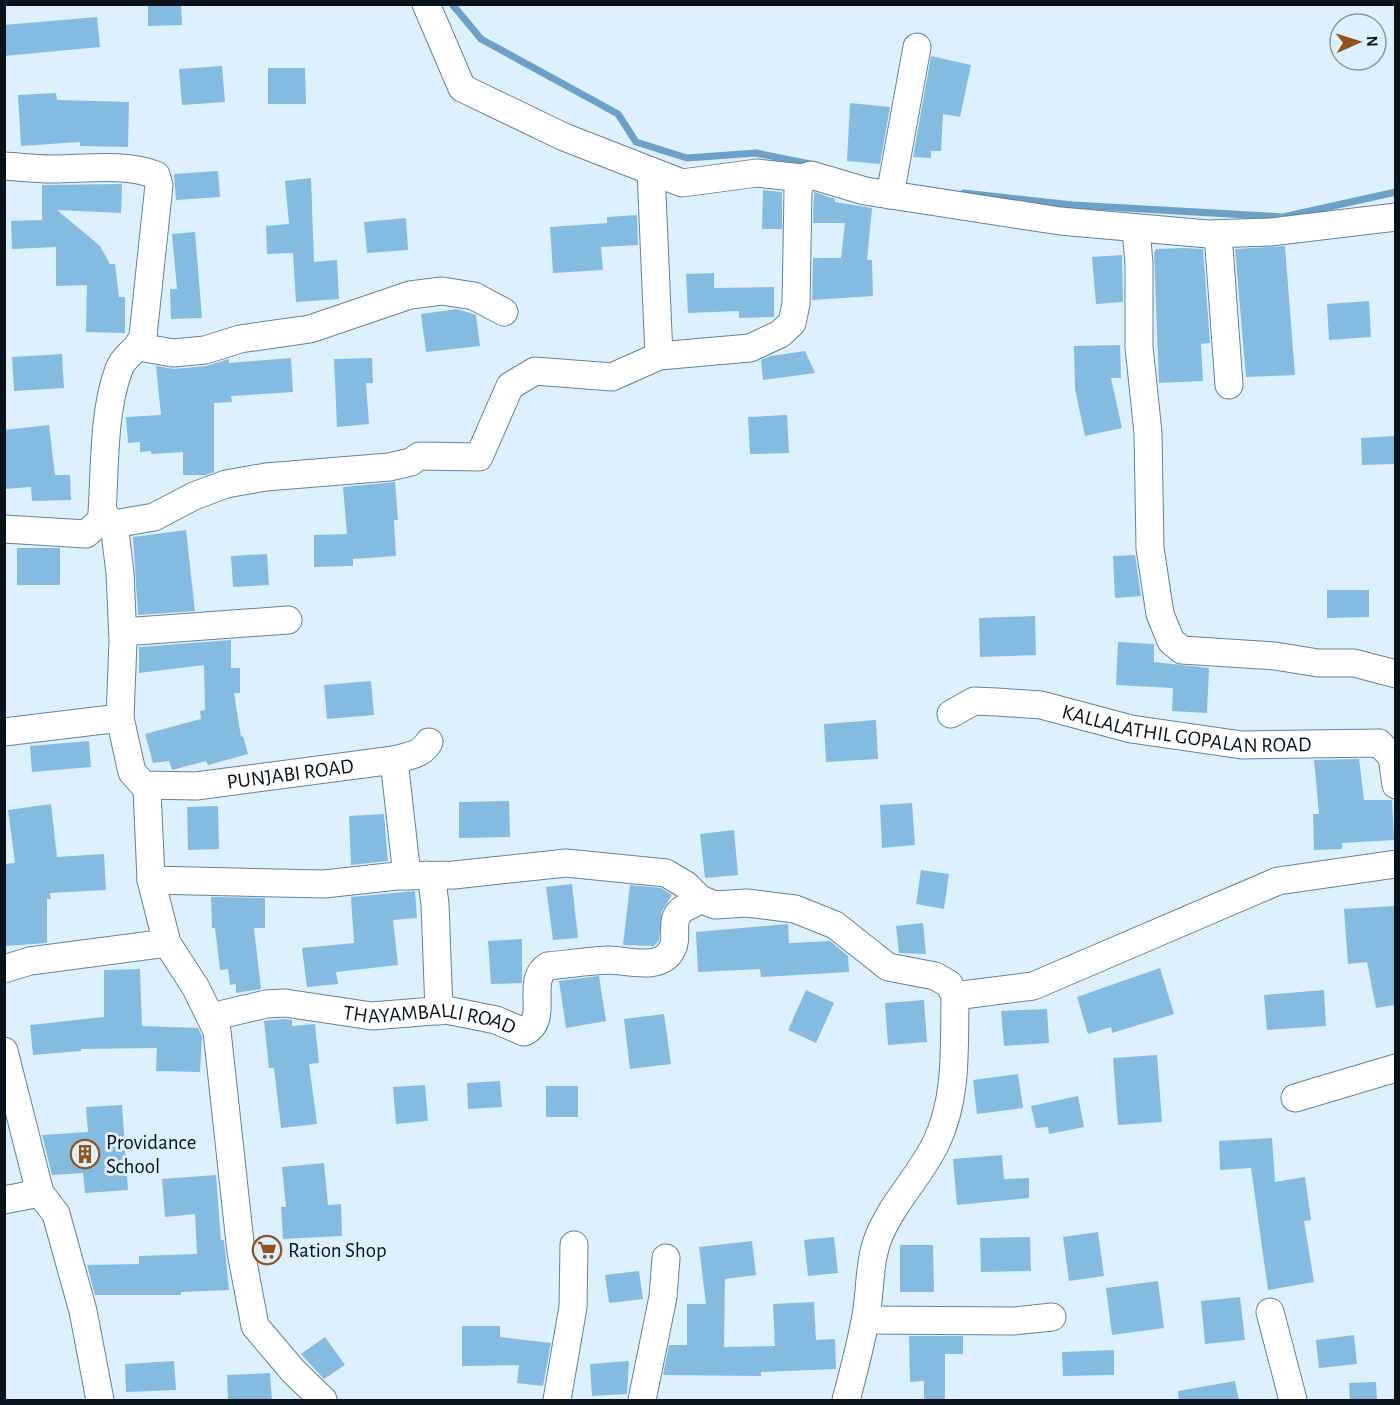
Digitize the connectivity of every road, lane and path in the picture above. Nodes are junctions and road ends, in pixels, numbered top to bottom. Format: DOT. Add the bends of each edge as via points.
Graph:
graph roads {
  1 [pos="426,4"];
  2 [pos="917,47"];
  3 [pos="4,166"];
  4 [pos="651,171"];
  5 [pos="802,178"];
  6 [pos="891,186"];
  7 [pos="1395,217"];
  8 [pos="1136,229"];
  9 [pos="1218,234"];
  10 [pos="504,312"];
  11 [pos="139,347"];
  12 [pos="659,356"];
  13 [pos="1228,385"];
  14 [pos="110,520"];
  15 [pos="4,529"];
  16 [pos="288,620"];
  17 [pos="123,632"];
  18 [pos="1395,674"];
  19 [pos="951,714"];
  20 [pos="120,718"];
  21 [pos="4,732"];
  22 [pos="429,742"];
  23 [pos="394,760"];
  24 [pos="144,785"];
  25 [pos="1395,785"];
  26 [pos="1395,864"];
  27 [pos="417,876"];
  28 [pos="151,880"];
  29 [pos="700,899"];
  30 [pos="167,943"];
  31 [pos="4,969"];
  32 [pos="956,996"];
  33 [pos="439,1011"];
  34 [pos="211,1017"];
  35 [pos="4,1051"];
  36 [pos="1395,1068"];
  37 [pos="1295,1098"];
  38 [pos="40,1193"];
  39 [pos="4,1200"];
  40 [pos="574,1245"];
  41 [pos="666,1258"];
  42 [pos="1270,1312"];
  43 [pos="1053,1317"];
  44 [pos="866,1320"];
  45 [pos="100,1401"];
  46 [pos="323,1401"];
  47 [pos="557,1401"];
  48 [pos="642,1401"];
  49 [pos="846,1401"];
  50 [pos="1293,1401"];
  1 -- 4 [label="street" via="462,88 564,137"];
  2 -- 6 [label="street"];
  3 -- 11 [label="street" via="118,168 156,175 159,185 147,317"];
  4 -- 5 [label="street" via="682,183 757,173"];
  4 -- 12 [label="street"];
  5 -- 6 [label="street" via="811,175"];
  5 -- 12 [label="street" via="798,191 796,304 792,323 780,334 750,348"];
  6 -- 8 [label="street" via="1060,221"];
  7 -- 9 [label="street"];
  8 -- 9 [label="street"];
  8 -- 18 [label="street" via="1139,347 1148,433 1150,549 1160,614 1171,641 1182,650 1354,663"];
  9 -- 13 [label="street"];
  10 -- 11 [label="street" via="474,296 442,291 410,294 310,329 240,339 205,350 173,353"];
  11 -- 14 [label="street" via="124,359 113,391 102,513"];
  12 -- 14 [label="street" via="612,377 534,371 510,386 479,457 419,456 389,467 266,477 226,484 154,517"];
  14 -- 15 [label="street" via="86,534"];
  14 -- 17 [label="street" via="120,573"];
  16 -- 17 [label="street"];
  17 -- 20 [label="street"];
  19 -- 25 [label="street, KALLALATHIL GOPALAN ROAD" via="974,701 997,702 1041,705 1131,729 1242,745 1378,742 1392,757"];
  20 -- 21 [label="street"];
  20 -- 24 [label="street" via="132,771"];
  22 -- 23 [label="street, PUNJABI ROAD" via="418,753"];
  23 -- 24 [label="street, PUNJABI ROAD" via="196,786"];
  23 -- 27 [label="street"];
  24 -- 28 [label="street"];
  26 -- 32 [label="street" via="1278,881 1033,986"];
  27 -- 28 [label="street" via="324,885"];
  27 -- 29 [label="street" via="454,876 566,863 626,867 666,873"];
  27 -- 33 [label="street" via="432,881"];
  28 -- 30 [label="street"];
  29 -- 32 [label="street" via="715,905 747,903 795,909 835,925 888,967 935,975 949,984"];
  29 -- 33 [label="street, THAYAMBALLI ROAD" via="677,914 673,948 665,957 641,964 610,960 548,966 542,970 538,978 537,1018 531,1029 524,1032 477,1015"];
  30 -- 31 [label="street" via="30,961"];
  30 -- 34 [label="street"];
  32 -- 44 [label="street" via="950,1111 922,1168 878,1237"];
  33 -- 34 [label="street, THAYAMBALLI ROAD" via="372,1016 285,1003"];
  34 -- 46 [label="street" via="218,1031 241,1252 255,1326"];
  35 -- 38 [label="street"];
  36 -- 37 [label="street"];
  38 -- 39 [label="street"];
  38 -- 45 [label="street" via="56,1214 83,1311"];
  40 -- 47 [label="street" via="573,1307"];
  41 -- 48 [label="street" via="663,1297"];
  42 -- 50 [label="street"];
  43 -- 44 [label="street"];
  44 -- 49 [label="street"];
}
